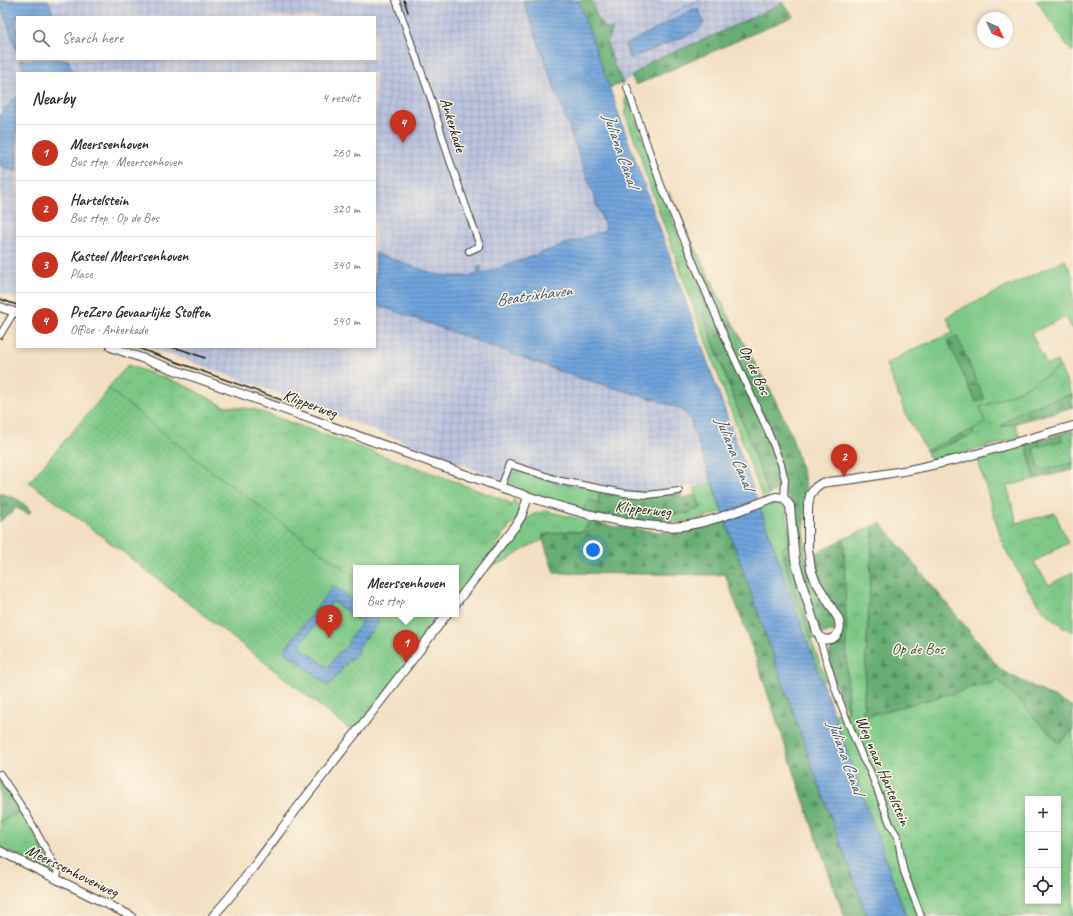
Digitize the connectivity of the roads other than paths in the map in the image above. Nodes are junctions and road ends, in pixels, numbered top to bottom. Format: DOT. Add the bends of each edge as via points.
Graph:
graph roads {
  1 [pos="396,0"];
  2 [pos="628,87"];
  3 [pos="469,251"];
  4 [pos="0,307"];
  5 [pos="16,313"];
  6 [pos="0,335"];
  7 [pos="114,348"];
  8 [pos="1073,426"];
  9 [pos="500,487"];
  10 [pos="679,491"];
  11 [pos="528,497"];
  12 [pos="784,498"];
  13 [pos="459,599"];
  14 [pos="445,617"];
  15 [pos="819,636"];
  16 [pos="0,774"];
  17 [pos="0,851"];
  18 [pos="56,879"];
  19 [pos="131,916"];
  20 [pos="213,916"];
  21 [pos="921,916"];
  1 -- 3 [label="street, Ankerkade" via="480,246"];
  2 -- 12 [label="street, Op de Bos" via="662,185 781,464 785,480"];
  4 -- 5 [label="street"];
  5 -- 6 [label="street"];
  7 -- 9 [label="street, Klipperweg"];
  8 -- 15 [label="street" via="958,459 909,470 822,483 816,487 810,495 808,507 811,569 840,624 838,633 831,639 826,640"];
  9 -- 10 [label="street, Klipperweg" via="509,464 561,481 624,493 648,495"];
  9 -- 11 [label="street, Klipperweg"];
  11 -- 12 [label="street, Klipperweg" via="592,516 653,526 702,523 776,497"];
  11 -- 13 [label="street" via="516,525"];
  12 -- 15 [label="street, Op de Bos" via="790,506 795,560"];
  14 -- 20 [label="street" via="226,903"];
  15 -- 21 [label="street, Weg naar Hartelstein" via="847,720 890,824 898,837 904,872"];
  16 -- 18 [label="street" via="55,866 58,873"];
  17 -- 18 [label="street, Meerssenhovenweg"];
  18 -- 19 [label="street, Meerssenhovenweg"];
}
